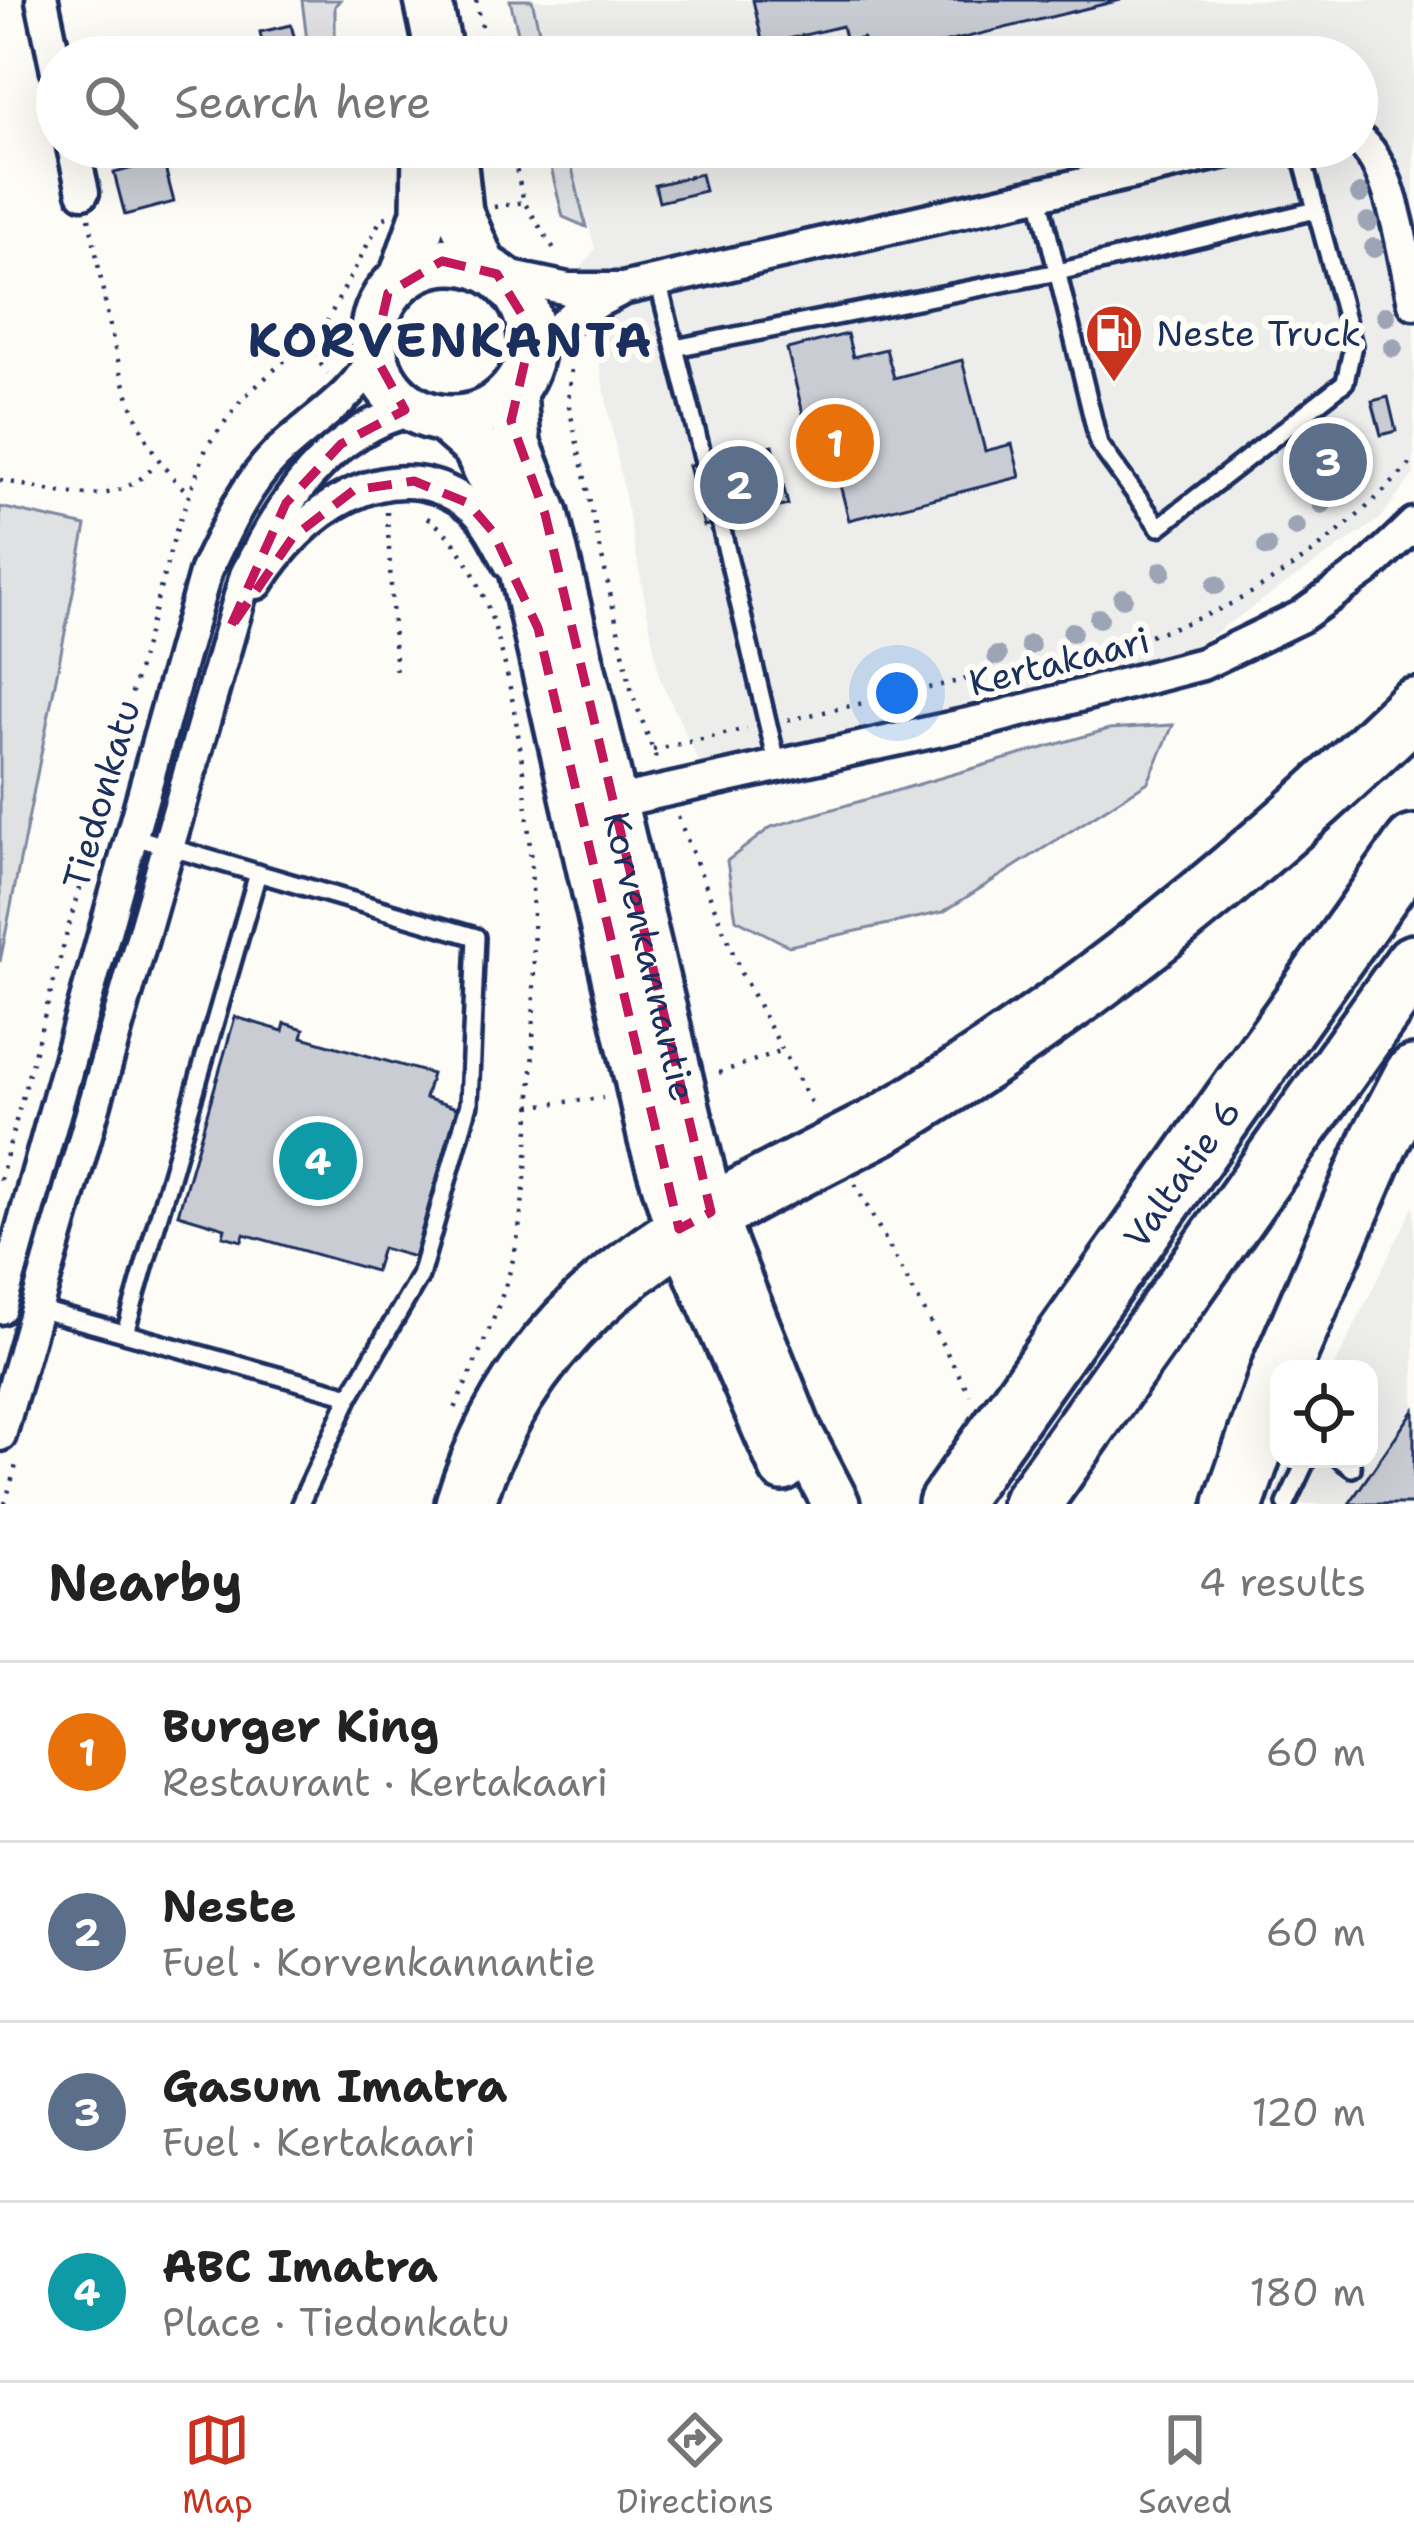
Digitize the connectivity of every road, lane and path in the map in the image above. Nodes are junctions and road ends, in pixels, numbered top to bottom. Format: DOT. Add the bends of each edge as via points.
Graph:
graph roads {
  1 [pos="42,0"];
  2 [pos="424,0"];
  3 [pos="476,0"];
  4 [pos="50,36"];
  5 [pos="425,36"];
  6 [pos="434,36"];
  7 [pos="484,36"];
  8 [pos="1378,162"];
  9 [pos="78,168"];
  10 [pos="426,168"];
  11 [pos="454,168"];
  12 [pos="1148,168"];
  13 [pos="1305,168"];
  14 [pos="83,192"];
  15 [pos="1038,192"];
  16 [pos="1316,210"];
  17 [pos="490,271"];
  18 [pos="1058,272"];
  19 [pos="403,278"];
  20 [pos="658,281"];
  21 [pos="622,289"];
  22 [pos="1414,303"];
  23 [pos="675,348"];
  24 [pos="374,354"];
  25 [pos="522,373"];
  26 [pos="429,415"];
  27 [pos="1414,460"];
  28 [pos="704,461"];
  29 [pos="158,463"];
  30 [pos="0,480"];
  31 [pos="189,493"];
  32 [pos="720,522"];
  33 [pos="1414,524"];
  34 [pos="538,628"];
  35 [pos="229,630"];
  36 [pos="1414,708"];
  37 [pos="770,724"];
  38 [pos="653,750"];
  39 [pos="778,767"];
  40 [pos="530,799"];
  41 [pos="614,802"];
  42 [pos="128,835"];
  43 [pos="1414,845"];
  44 [pos="167,847"];
  45 [pos="258,873"];
  46 [pos="1414,964"];
  47 [pos="783,1050"];
  48 [pos="719,1073"];
  49 [pos="1414,1076"];
  50 [pos="603,1098"];
  51 [pos="530,1106"];
  52 [pos="695,1221"];
  53 [pos="0,1304"];
  54 [pos="38,1309"];
  55 [pos="124,1333"];
  56 [pos="1285,1360"];
  57 [pos="350,1396"];
  58 [pos="1270,1401"];
  59 [pos="446,1433"];
  60 [pos="0,1435"];
  61 [pos="1303,1468"];
  62 [pos="811,1489"];
  63 [pos="300,1504"];
  64 [pos="465,1504"];
  65 [pos="948,1504"];
  66 [pos="1031,1504"];
  67 [pos="1234,1504"];
  68 [pos="1286,1504"];
  1 -- 4 [label="street"];
  2 -- 5 [label="main road"];
  2 -- 6 [label="main road"];
  3 -- 7 [label="path"];
  8 -- 22 [label="street"];
  9 -- 14 [label="street"];
  10 -- 19 [label="main road" via="425,213"];
  11 -- 17 [label="main road" via="459,212"];
  12 -- 15 [label="street"];
  13 -- 16 [label="lane"];
  14 -- 29 [label="path" via="141,436"];
  15 -- 18 [label="lane"];
  15 -- 20 [label="street"];
  16 -- 18 [label="lane"];
  16 -- 18 [label="lane" via="1353,345 1345,382 1159,527 1099,445"];
  17 -- 19 [label="main road" via="442,261"];
  17 -- 21 [label="street" via="568,289"];
  17 -- 25 [label="main road" via="526,309"];
  18 -- 23 [label="lane"];
  19 -- 24 [label="main road" via="378,312"];
  20 -- 21 [label="street"];
  20 -- 23 [label="lane"];
  21 -- 25 [label="street" via="574,314"];
  23 -- 28 [label="lane"];
  24 -- 26 [label="main road" via="381,377"];
  24 -- 42 [label="street, Tiedonkatu" via="366,374 272,459 232,516 206,570"];
  25 -- 26 [label="main road" via="470,418"];
  25 -- 41 [label="main road, Korvenkannantie" via="511,421 544,514"];
  26 -- 34 [label="main road, Korvenkannantie" via="461,430 495,477"];
  26 -- 35 [label="street" via="367,425 296,491 245,575"];
  27 -- 37 [label="path" via="1297,563 1187,621"];
  29 -- 30 [label="path" via="139,484 112,494"];
  29 -- 31 [label="path"];
  32 -- 37 [label="lane"];
  33 -- 39 [label="street, Kertakaari" via="1300,617 1202,664"];
  34 -- 35 [label="street" via="493,532 468,503 414,481 354,490 323,510 264,572"];
  34 -- 52 [label="main road, Korvenkannantie" via="652,1140"];
  35 -- 44 [label="street"];
  36 -- 52 [label="highway, bridge" via="1168,925 994,1057"];
  37 -- 38 [label="path"];
  37 -- 39 [label="lane"];
  39 -- 41 [label="street, Kertakaari"];
  40 -- 51 [label="path"];
  41 -- 52 [label="main road, Korvenkannantie"];
  42 -- 44 [label="lane"];
  42 -- 53 [label="street, Tiedonkatu"];
  43 -- 65 [label="highway, Valtatie 6"];
  44 -- 45 [label="lane"];
  44 -- 54 [label="street"];
  45 -- 55 [label="lane"];
  45 -- 57 [label="lane" via="476,937 469,1104 420,1276"];
  46 -- 66 [label="highway, Valtatie 6"];
  47 -- 48 [label="path"];
  49 -- 56 [label="highway"];
  50 -- 51 [label="path"];
  51 -- 59 [label="path" via="518,1239"];
  52 -- 62 [label="main road, Korvenkannantie"];
  52 -- 64 [label="highway" via="546,1346 502,1407"];
  53 -- 54 [label="street"];
  54 -- 55 [label="lane"];
  54 -- 60 [label="street"];
  55 -- 57 [label="lane"];
  57 -- 63 [label="lane"];
  58 -- 67 [label="highway"];
  61 -- 68 [label="lane"];
}
